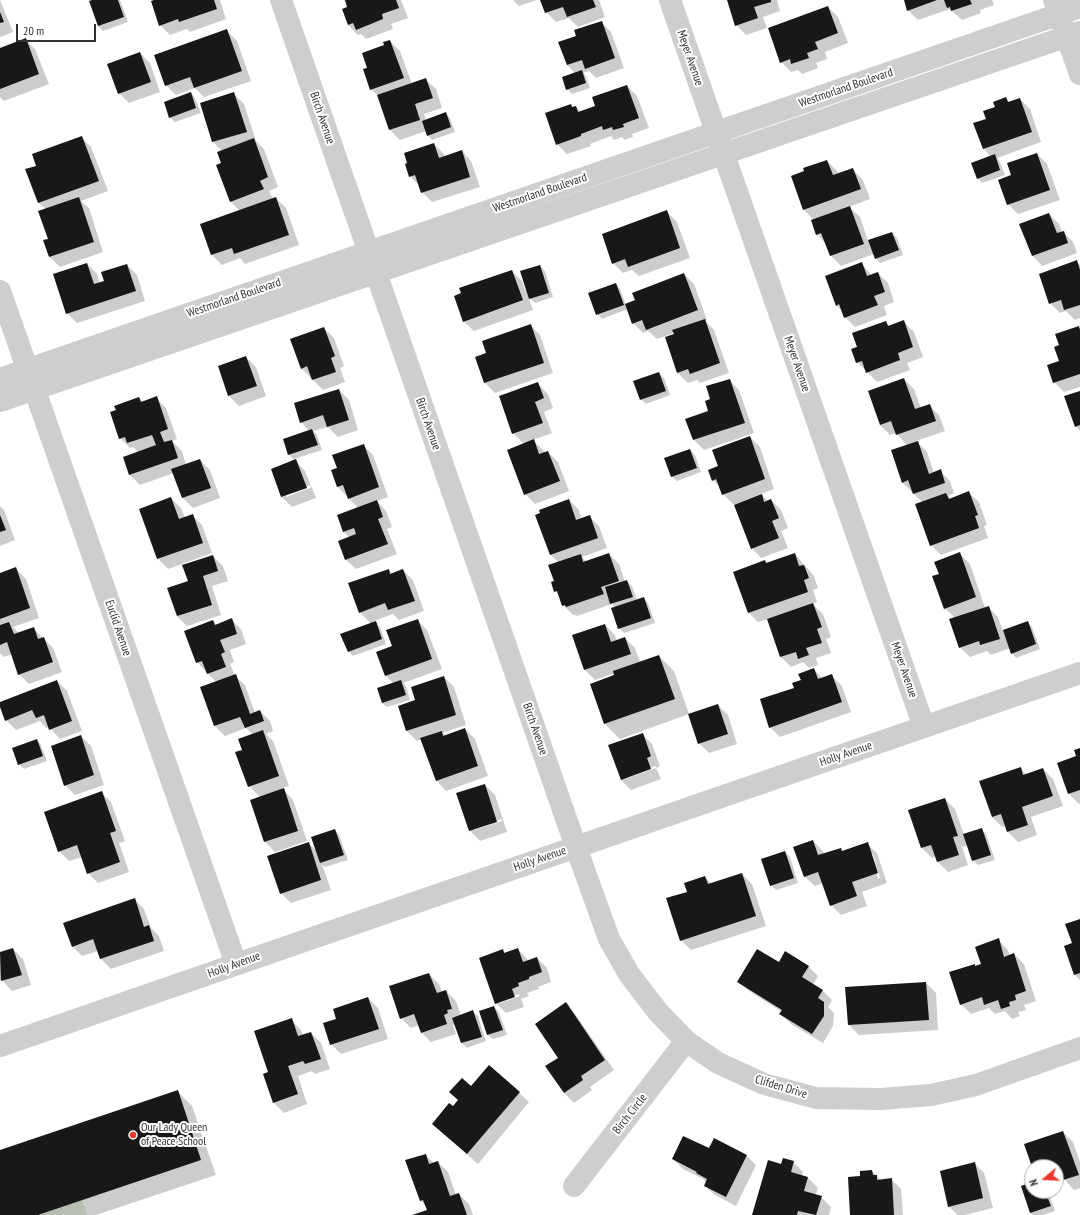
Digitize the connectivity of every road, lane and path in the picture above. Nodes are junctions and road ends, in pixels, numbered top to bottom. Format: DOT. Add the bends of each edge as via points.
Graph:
graph roads {
  1 [pos="281,0"];
  2 [pos="670,0"];
  3 [pos="1056,7"];
  4 [pos="1080,7"];
  5 [pos="1073,34"];
  6 [pos="1080,74"];
  7 [pos="716,132"];
  8 [pos="723,154"];
  9 [pos="369,252"];
  10 [pos="376,273"];
  11 [pos="0,292"];
  12 [pos="27,369"];
  13 [pos="0,379"];
  14 [pos="34,390"];
  15 [pos="0,401"];
  16 [pos="1080,674"];
  17 [pos="924,727"];
  18 [pos="576,847"];
  19 [pos="236,964"];
  20 [pos="686,1041"];
  21 [pos="0,1046"];
  22 [pos="1080,1048"];
  23 [pos="574,1186"];
  1 -- 9 [label="street, Birch Avenue"];
  2 -- 7 [label="street, Meyer Avenue"];
  3 -- 4 [label="street, Westmorland Boulevard"];
  3 -- 5 [label="street"];
  3 -- 7 [label="street, Westmorland Boulevard"];
  5 -- 6 [label="street"];
  5 -- 8 [label="street, Westmorland Boulevard"];
  7 -- 8 [label="street, Meyer Avenue"];
  7 -- 9 [label="street, Westmorland Boulevard"];
  8 -- 10 [label="street, Westmorland Boulevard"];
  8 -- 17 [label="street, Meyer Avenue"];
  9 -- 10 [label="street, Birch Avenue"];
  9 -- 12 [label="street, Westmorland Boulevard"];
  10 -- 14 [label="street, Westmorland Boulevard"];
  10 -- 18 [label="street, Birch Avenue"];
  11 -- 12 [label="street, Euclid Avenue"];
  12 -- 13 [label="street, Westmorland Boulevard"];
  12 -- 14 [label="street, Euclid Avenue"];
  14 -- 15 [label="street, Westmorland Boulevard"];
  14 -- 19 [label="street, Euclid Avenue"];
  16 -- 17 [label="street, Holly Avenue"];
  17 -- 18 [label="street, Holly Avenue"];
  18 -- 19 [label="street, Holly Avenue"];
  18 -- 20 [label="street, Clifden Drive" via="609,939 629,974 658,1012"];
  19 -- 21 [label="street, Holly Avenue"];
  20 -- 22 [label="street, Clifden Drive" via="718,1063 764,1084 816,1098 881,1099 931,1095 976,1085"];
  20 -- 23 [label="street, Birch Circle"];
}
